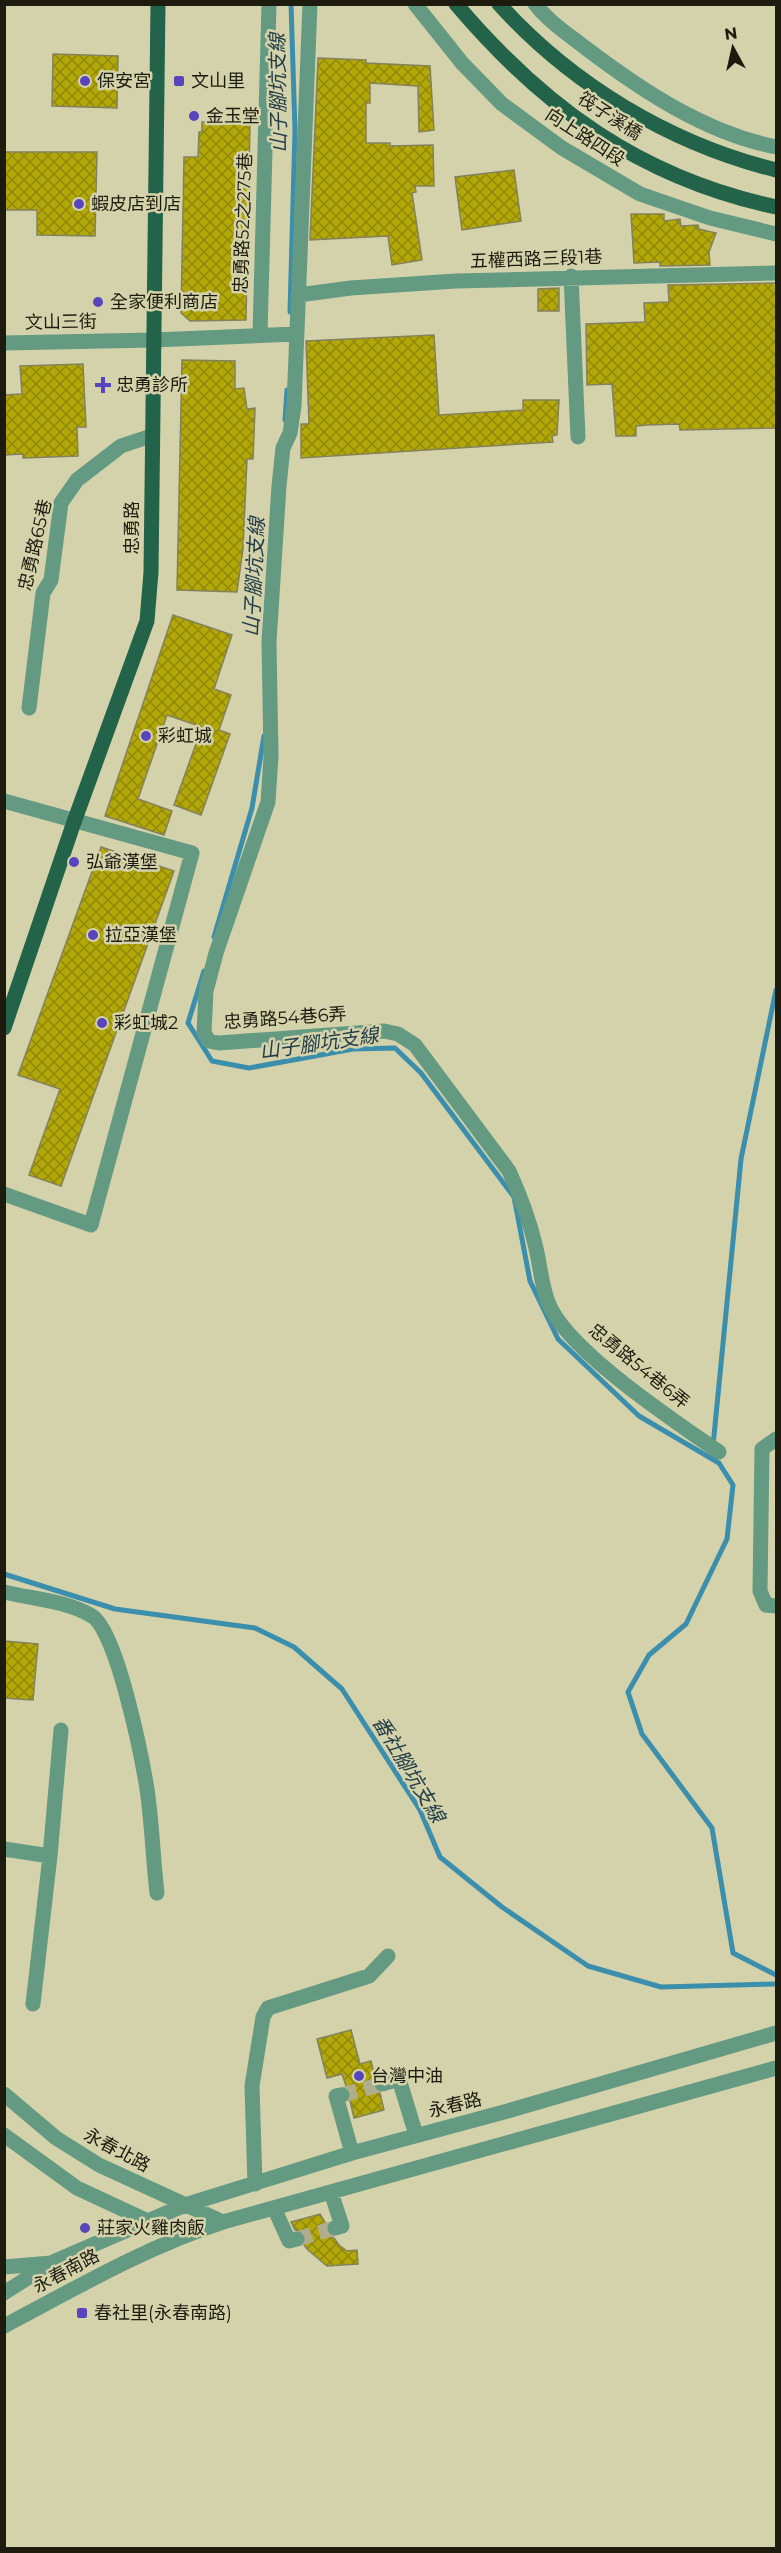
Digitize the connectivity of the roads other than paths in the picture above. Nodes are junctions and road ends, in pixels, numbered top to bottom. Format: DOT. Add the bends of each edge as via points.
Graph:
graph roads {
  1 [pos="158,4"];
  2 [pos="269,4"];
  3 [pos="310,4"];
  4 [pos="415,4"];
  5 [pos="456,4"];
  6 [pos="499,4"];
  7 [pos="535,4"];
  8 [pos="777,147"];
  9 [pos="777,170"];
  10 [pos="777,207"];
  11 [pos="777,234"];
  12 [pos="777,273"];
  13 [pos="571,276"];
  14 [pos="298,295"];
  15 [pos="296,333"];
  16 [pos="260,334"];
  17 [pos="154,340"];
  18 [pos="4,343"];
  19 [pos="151,436"];
  20 [pos="578,437"];
  21 [pos="29,708"];
  22 [pos="4,801"];
  23 [pos="74,822"];
  24 [pos="4,1028"];
  25 [pos="4,1194"];
  26 [pos="777,1439"];
  27 [pos="719,1452"];
  28 [pos="4,1592"];
  29 [pos="777,1606"];
  30 [pos="61,1730"];
  31 [pos="4,1849"];
  32 [pos="50,1856"];
  33 [pos="156,1893"];
  34 [pos="388,1956"];
  35 [pos="33,2004"];
  36 [pos="777,2033"];
  37 [pos="777,2068"];
  38 [pos="382,2084"];
  39 [pos="4,2094"];
  40 [pos="342,2095"];
  41 [pos="4,2135"];
  42 [pos="416,2135"];
  43 [pos="352,2153"];
  44 [pos="255,2184"];
  45 [pos="331,2193"];
  46 [pos="185,2205"];
  47 [pos="274,2208"];
  48 [pos="146,2222"];
  49 [pos="223,2222"];
  50 [pos="335,2228"];
  51 [pos="180,2236"];
  52 [pos="297,2239"];
  53 [pos="51,2263"];
  54 [pos="4,2267"];
  55 [pos="4,2294"];
  56 [pos="4,2326"];
  1 -- 17 [label="main road, 忠勇路"];
  2 -- 16 [label="street, 忠勇路52之275巷"];
  3 -- 14 [label="street"];
  4 -- 11 [label="street, 向上路四段" via="462,63 502,104 562,147 640,194 710,218"];
  5 -- 10 [label="main road, 筏子溪橋" via="523,77 600,135 684,179"];
  6 -- 9 [label="main road, 筏子溪橋" via="569,69 629,110 728,156"];
  7 -- 8 [label="street" via="562,30 692,118 751,142"];
  12 -- 13 [label="street, 五權西路三段1巷"];
  13 -- 14 [label="street, 五權西路三段1巷" via="351,288"];
  13 -- 20 [label="street"];
  14 -- 15 [label="street"];
  15 -- 16 [label="street"];
  15 -- 27 [label="street, 忠勇路54巷6弄" via="294,406 283,448 269,642 268,802 216,953 206,991 204,1033 209,1041 219,1043 384,1030 415,1045 509,1171 535,1244 548,1304 570,1335 611,1372"];
  16 -- 17 [label="street"];
  17 -- 18 [label="street, 文山三街"];
  17 -- 19 [label="main road, 忠勇路"];
  19 -- 21 [label="street, 忠勇路65巷" via="121,446 77,480 61,503 51,580 43,593"];
  19 -- 23 [label="main road, 忠勇路" via="147,621"];
  22 -- 23 [label="street"];
  23 -- 24 [label="main road, 忠勇路"];
  23 -- 25 [label="street" via="192,854 91,1225"];
  26 -- 29 [label="street" via="762,1449 760,1591 766,1605"];
  28 -- 33 [label="street" via="65,1605 94,1617 110,1640 147,1789"];
  30 -- 32 [label="street"];
  31 -- 32 [label="street"];
  32 -- 35 [label="street"];
  34 -- 44 [label="street" via="369,1976 268,2008 263,2017 252,2086"];
  36 -- 42 [label="street, 永春路"];
  37 -- 45 [label="street"];
  38 -- 42 [label="street" via="399,2079"];
  39 -- 46 [label="street, 永春北路" via="56,2138 99,2165"];
  40 -- 43 [label="street" via="336,2096"];
  41 -- 48 [label="street" via="77,2188"];
  42 -- 43 [label="street, 永春路"];
  43 -- 44 [label="street, 永春路"];
  44 -- 46 [label="street, 永春路"];
  45 -- 47 [label="street"];
  45 -- 50 [label="street" via="342,2226"];
  46 -- 48 [label="street, 永春路"];
  46 -- 49 [label="street, 永春北路"];
  47 -- 49 [label="street"];
  47 -- 52 [label="street" via="289,2241"];
  48 -- 51 [label="street"];
  48 -- 53 [label="street, 永春南路"];
  49 -- 51 [label="street"];
  51 -- 56 [label="street, 永春南路"];
  53 -- 54 [label="street"];
  53 -- 55 [label="street, 永春南路"];
}
